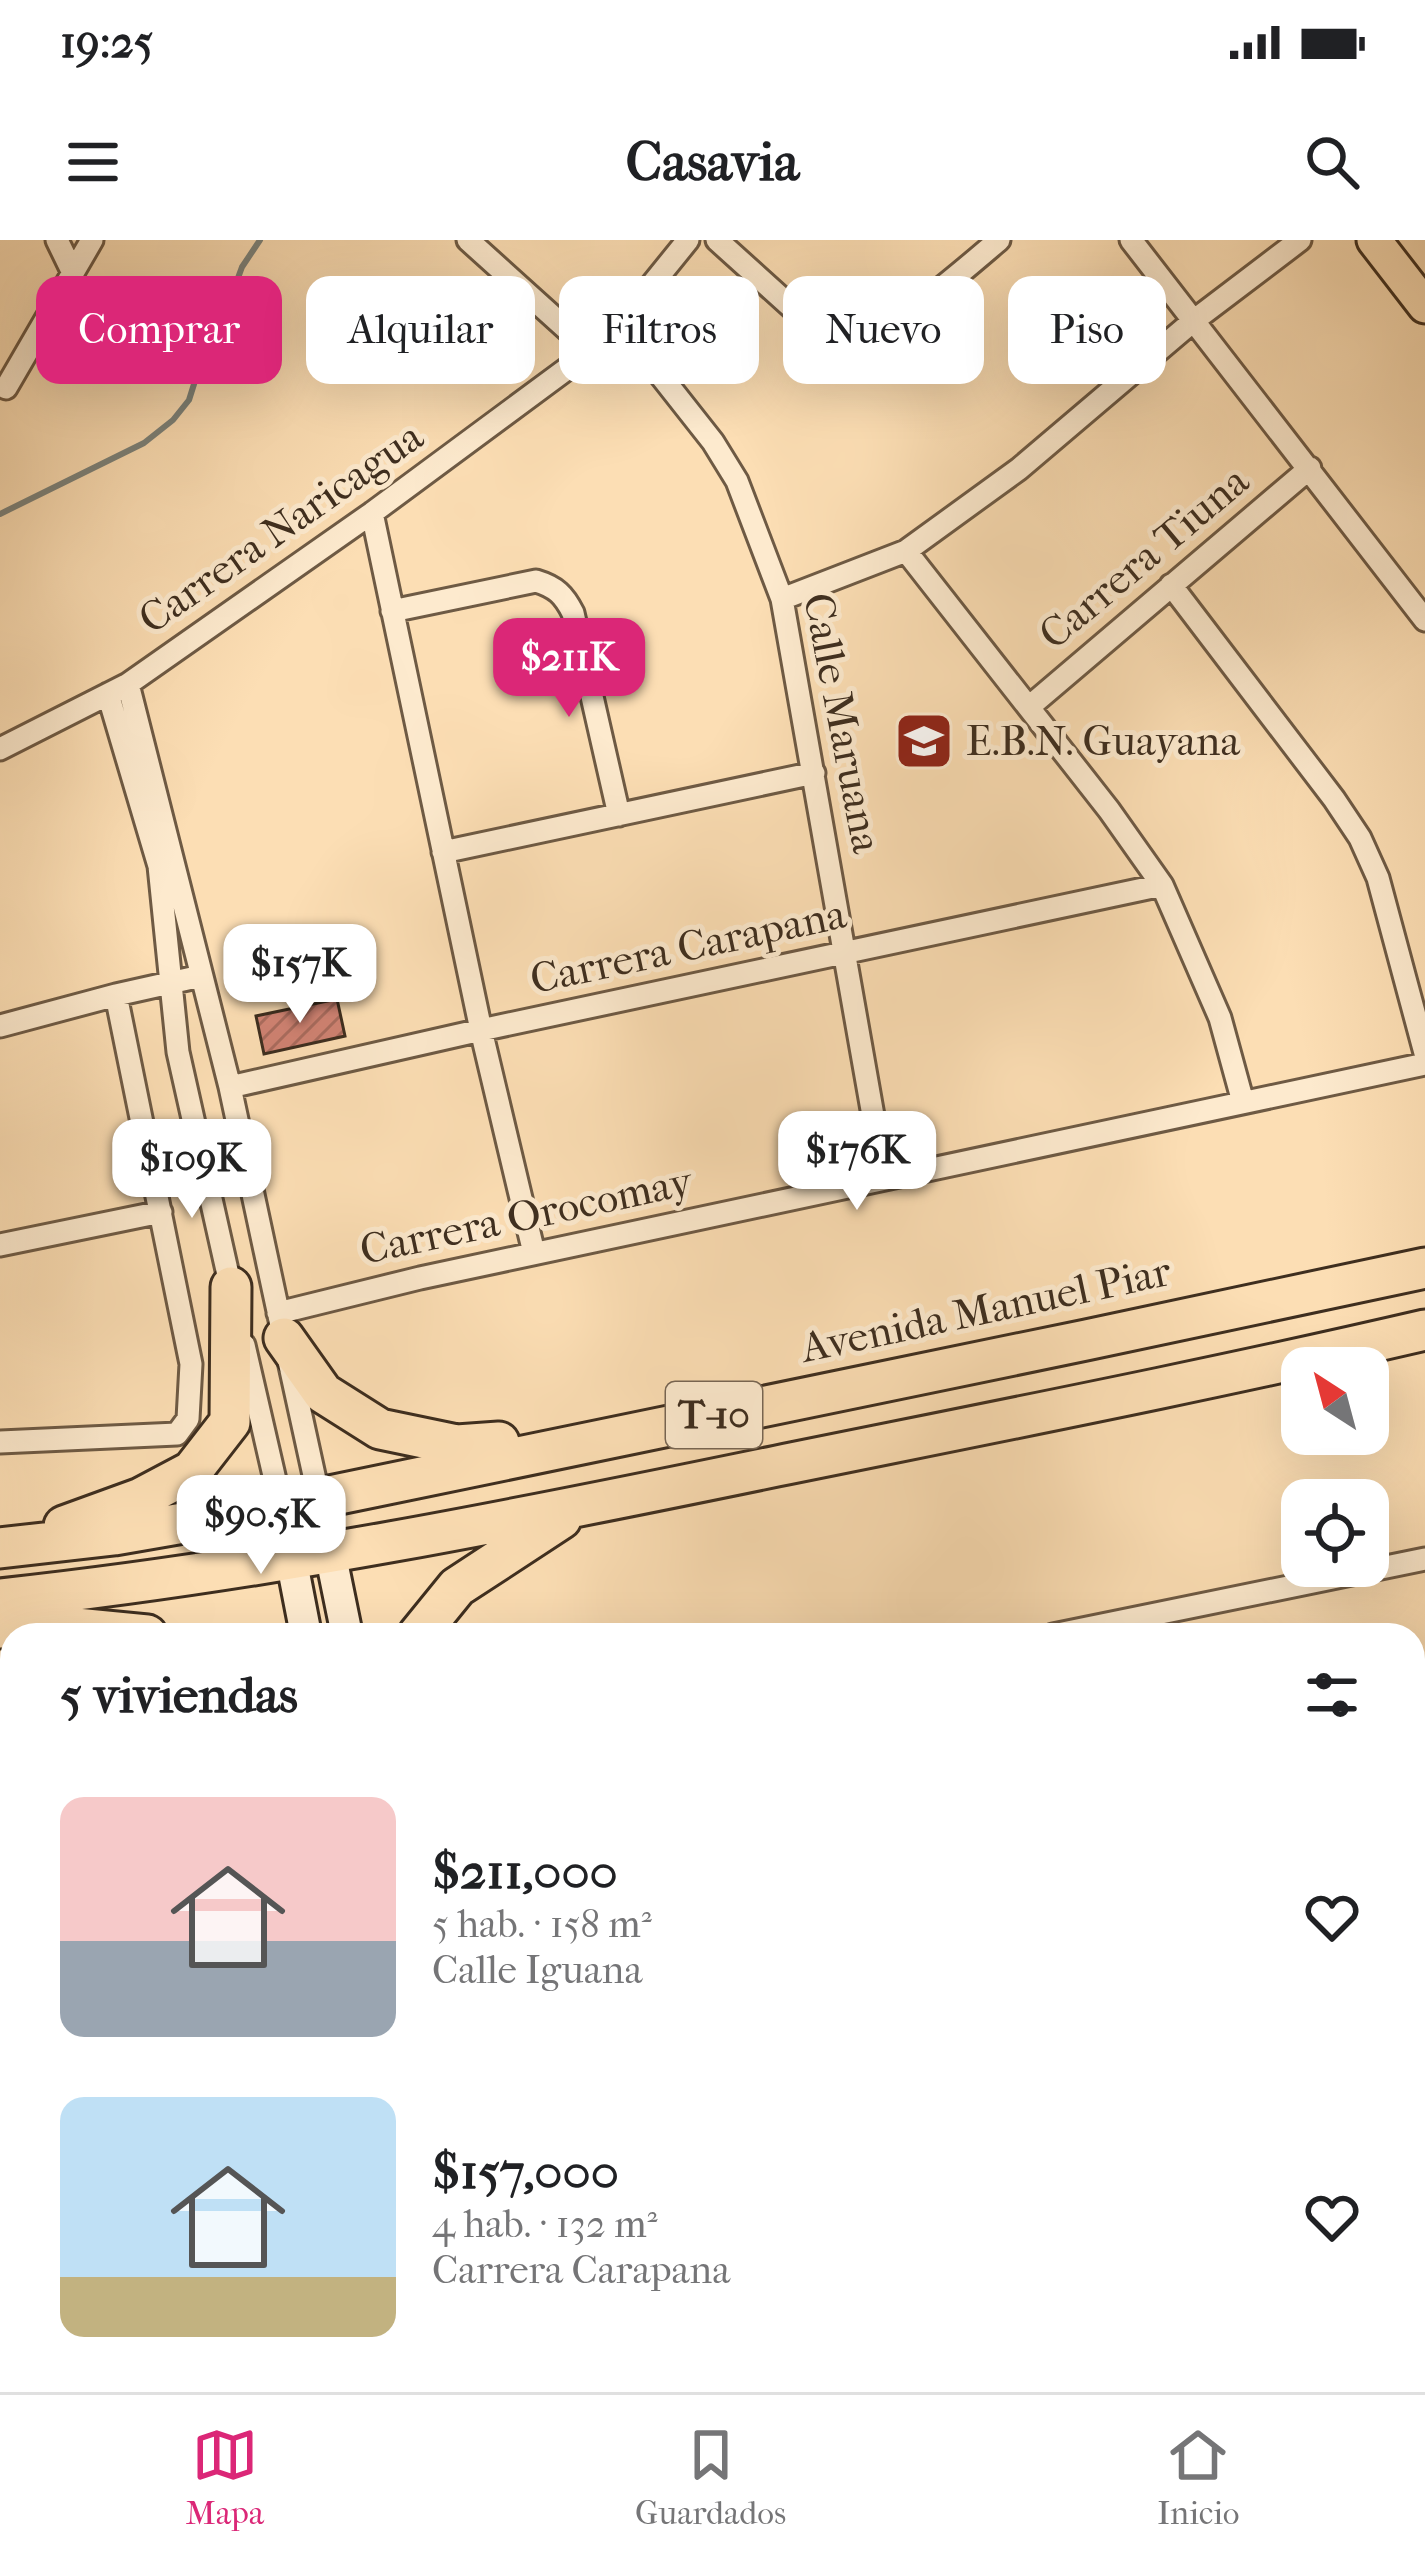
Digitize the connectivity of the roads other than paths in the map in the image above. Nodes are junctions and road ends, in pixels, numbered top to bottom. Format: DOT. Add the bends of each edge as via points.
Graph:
graph roads {
  1 [pos="57,240"];
  2 [pos="92,240"];
  3 [pos="468,240"];
  4 [pos="688,240"];
  5 [pos="716,240"];
  6 [pos="999,240"];
  7 [pos="1131,240"];
  8 [pos="1300,240"];
  9 [pos="1374,240"];
  10 [pos="73,273"];
  11 [pos="659,276"];
  12 [pos="1425,306"];
  13 [pos="559,322"];
  14 [pos="1192,322"];
  15 [pos="559,375"];
  16 [pos="667,384"];
  17 [pos="6,388"];
  18 [pos="1310,468"];
  19 [pos="372,513"];
  20 [pos="906,551"];
  21 [pos="1172,585"];
  22 [pos="782,599"];
  23 [pos="392,611"];
  24 [pos="1425,620"];
  25 [pos="118,689"];
  26 [pos="1029,707"];
  27 [pos="0,748"];
  28 [pos="814,773"];
  29 [pos="619,815"];
  30 [pos="443,852"];
  31 [pos="1162,885"];
  32 [pos="846,952"];
  33 [pos="201,976"];
  34 [pos="171,982"];
  35 [pos="116,995"];
  36 [pos="0,1026"];
  37 [pos="482,1030"];
  38 [pos="1425,1054"];
  39 [pos="1425,1064"];
  40 [pos="230,1087"];
  41 [pos="1243,1102"];
  42 [pos="884,1178"];
  43 [pos="161,1212"];
  44 [pos="0,1245"];
  45 [pos="534,1253"];
  46 [pos="1425,1268"];
  47 [pos="231,1287"];
  48 [pos="281,1325"];
  49 [pos="1425,1330"];
  50 [pos="607,1438"];
  51 [pos="0,1442"];
  52 [pos="320,1498"];
  53 [pos="280,1506"];
  54 [pos="585,1506"];
  55 [pos="2,1548"];
  56 [pos="330,1551"];
  57 [pos="291,1558"];
  58 [pos="1425,1558"];
  59 [pos="0,1599"];
  60 [pos="304,1623"];
  61 [pos="345,1623"];
  62 [pos="428,1623"];
  63 [pos="1111,1623"];
  1 -- 10 [label="street"];
  2 -- 10 [label="street"];
  3 -- 13 [label="street"];
  4 -- 11 [label="street, Carrera Naricagua"];
  5 -- 6 [label="street" via="839,344 882,332"];
  7 -- 14 [label="street"];
  8 -- 14 [label="street"];
  9 -- 12 [label="main road"];
  10 -- 17 [label="street"];
  14 -- 18 [label="street"];
  14 -- 20 [label="street"];
  15 -- 19 [label="street, Carrera Naricagua"];
  16 -- 22 [label="street, Calle Maruana" via="737,481"];
  18 -- 21 [label="street, Carrera Tiuna"];
  18 -- 24 [label="street"];
  19 -- 23 [label="street"];
  19 -- 25 [label="street, Carrera Naricagua"];
  20 -- 22 [label="street"];
  20 -- 26 [label="street"];
  21 -- 26 [label="street, Carrera Tiuna"];
  21 -- 38 [label="street" via="1360,838"];
  22 -- 28 [label="street, Calle Maruana"];
  23 -- 29 [label="street" via="536,581 554,586 573,614"];
  23 -- 30 [label="street"];
  25 -- 27 [label="street, Carrera Naricagua"];
  25 -- 33 [label="street"];
  25 -- 34 [label="street" via="159,866"];
  26 -- 31 [label="street"];
  28 -- 29 [label="street"];
  28 -- 32 [label="street, Calle Maruana"];
  29 -- 30 [label="street"];
  30 -- 37 [label="street"];
  31 -- 32 [label="street, Carrera Carapana"];
  31 -- 41 [label="street" via="1220,1018"];
  32 -- 37 [label="street, Carrera Carapana"];
  32 -- 42 [label="street, Calle Maruana"];
  33 -- 34 [label="street"];
  33 -- 40 [label="street"];
  34 -- 35 [label="street"];
  34 -- 47 [label="street" via="178,1052"];
  35 -- 36 [label="street"];
  35 -- 43 [label="street"];
  37 -- 40 [label="street, Carrera Carapana"];
  37 -- 45 [label="street"];
  39 -- 41 [label="street, Carrera Orocomay"];
  40 -- 48 [label="street"];
  41 -- 42 [label="street, Carrera Orocomay"];
  42 -- 45 [label="street, Carrera Orocomay"];
  43 -- 44 [label="street"];
  43 -- 51 [label="street" via="191,1364 188,1419 178,1434"];
  45 -- 48 [label="street, Carrera Orocomay"];
  46 -- 50 [label="highway, Avenida Manuel Piar / T-10"];
  47 -- 53 [label="street"];
  47 -- 55 [label="highway" via="230,1422 192,1471"];
  48 -- 50 [label="highway" via="322,1394 380,1429 457,1444"];
  48 -- 52 [label="street"];
  49 -- 54 [label="highway, T-10"];
  50 -- 52 [label="highway, Avenida Manuel Piar / T-10"];
  52 -- 53 [label="highway, Avenida Manuel Piar / T-10"];
  52 -- 56 [label="street"];
  53 -- 55 [label="highway, Avenida Manuel Piar / T-10"];
  53 -- 57 [label="street"];
  54 -- 56 [label="highway, T-10"];
  54 -- 62 [label="highway" via="457,1586"];
  56 -- 57 [label="highway, T-10"];
  56 -- 61 [label="street"];
  57 -- 59 [label="highway, T-10"];
  57 -- 60 [label="street"];
  58 -- 63 [label="street"];
}
